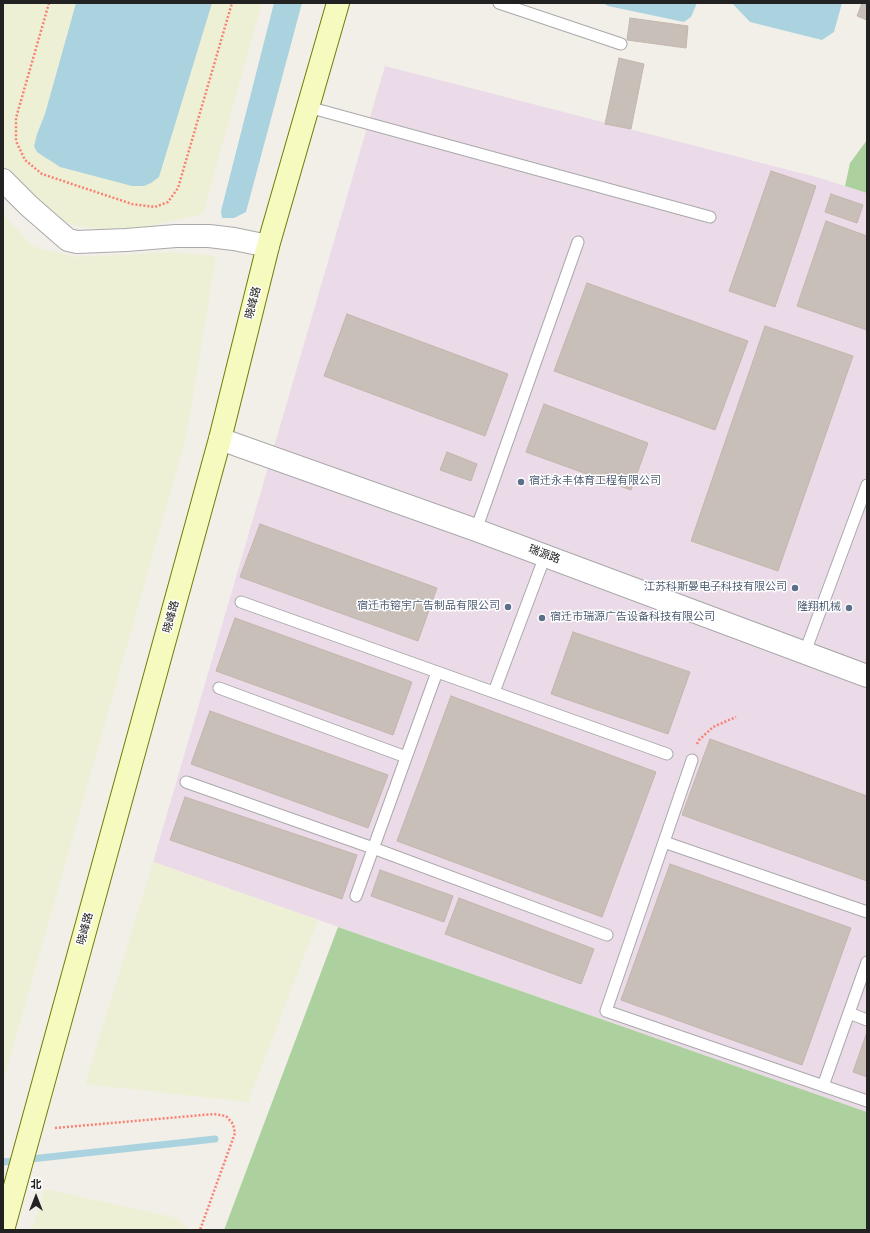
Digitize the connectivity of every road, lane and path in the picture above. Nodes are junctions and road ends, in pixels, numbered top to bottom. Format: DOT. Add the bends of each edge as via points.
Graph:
graph roads {
  1 [pos="49,3"];
  2 [pos="232,3"];
  3 [pos="338,3"];
  4 [pos="499,3"];
  5 [pos="620,44"];
  6 [pos="308,107"];
  7 [pos="3,180"];
  8 [pos="710,217"];
  9 [pos="578,242"];
  10 [pos="268,246"];
  11 [pos="220,439"];
  12 [pos="867,485"];
  13 [pos="476,530"];
  14 [pos="545,556"];
  15 [pos="241,602"];
  16 [pos="805,652"];
  17 [pos="437,672"];
  18 [pos="867,676"];
  19 [pos="219,688"];
  20 [pos="494,692"];
  21 [pos="736,717"];
  22 [pos="668,754"];
  23 [pos="406,757"];
  24 [pos="692,760"];
  25 [pos="186,782"];
  26 [pos="664,842"];
  27 [pos="373,848"];
  28 [pos="356,896"];
  29 [pos="867,912"];
  30 [pos="607,935"];
  31 [pos="867,962"];
  32 [pos="849,1013"];
  33 [pos="867,1020"];
  34 [pos="823,1086"];
  35 [pos="867,1101"];
  36 [pos="30,1130"];
  37 [pos="3,1230"];
  38 [pos="200,1230"];
  1 -- 2 [label="path" via="16,118 16,141 25,160 42,174 132,204 155,207 168,202 178,188"];
  3 -- 6 [label="street, 晓峰路"];
  4 -- 5 [label="lane"];
  6 -- 8 [label="lane"];
  6 -- 10 [label="street, 晓峰路"];
  7 -- 10 [label="street" via="68,240 77,242 209,236"];
  9 -- 13 [label="lane"];
  10 -- 11 [label="street, 晓峰路"];
  11 -- 13 [label="street, 瑞源路"];
  11 -- 36 [label="street, 晓峰路"];
  12 -- 16 [label="lane"];
  13 -- 14 [label="street, 瑞源路"];
  14 -- 16 [label="street, 瑞源路"];
  14 -- 20 [label="lane"];
  15 -- 17 [label="lane"];
  16 -- 18 [label="street, 瑞源路"];
  17 -- 20 [label="lane"];
  17 -- 23 [label="lane"];
  19 -- 23 [label="lane"];
  20 -- 22 [label="lane"];
  21 -- 24 [label="path" via="713,727 699,740"];
  23 -- 27 [label="lane"];
  24 -- 26 [label="lane"];
  25 -- 27 [label="lane"];
  26 -- 29 [label="lane"];
  26 -- 34 [label="lane" via="606,1011"];
  27 -- 28 [label="lane"];
  27 -- 30 [label="lane"];
  31 -- 32 [label="lane"];
  32 -- 33 [label="lane"];
  32 -- 34 [label="lane"];
  34 -- 35 [label="lane"];
  36 -- 37 [label="street, 晓峰路"];
  36 -- 38 [label="path" via="214,1114 226,1116 233,1124 235,1133"];
}
